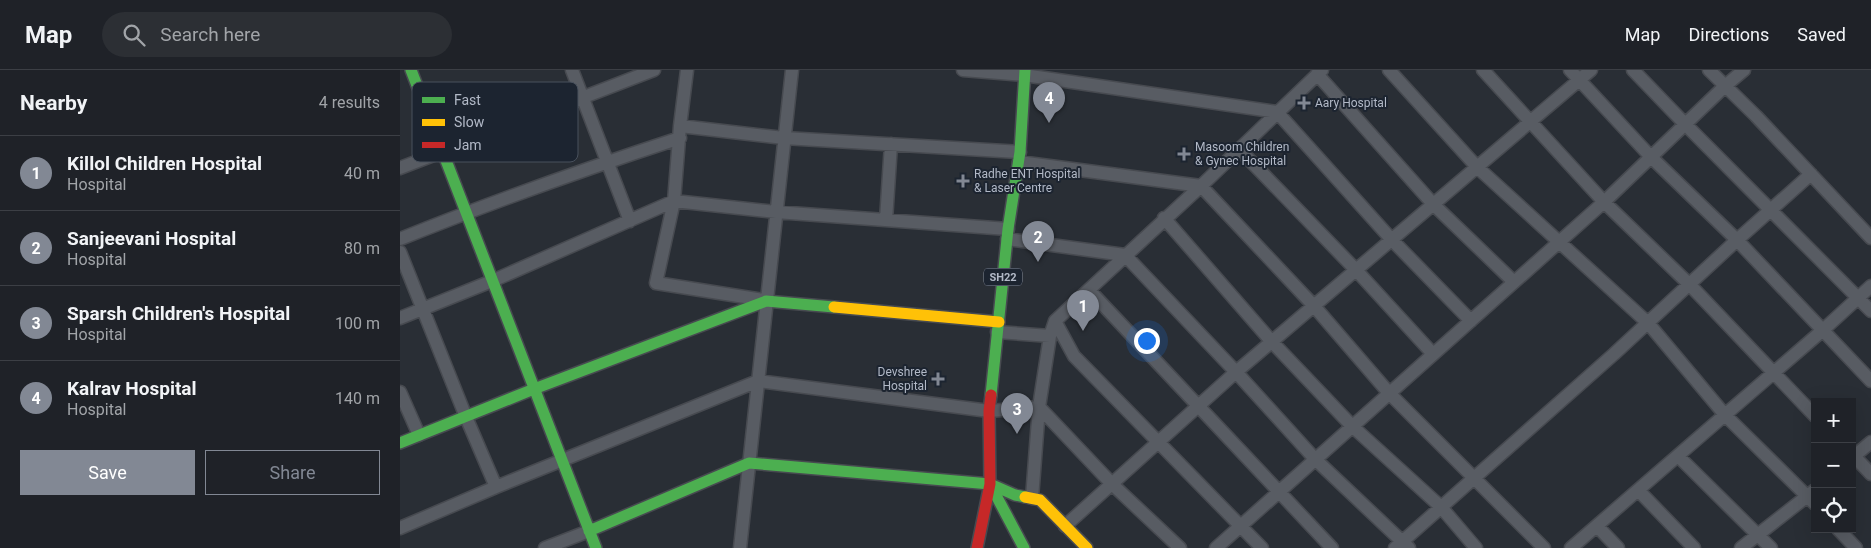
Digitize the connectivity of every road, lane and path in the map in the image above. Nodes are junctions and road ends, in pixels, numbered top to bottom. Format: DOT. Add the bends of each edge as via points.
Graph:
graph roads {
  1 [pos="406,70"];
  2 [pos="411,70"];
  3 [pos="572,70"];
  4 [pos="654,70"];
  5 [pos="687,70"];
  6 [pos="792,70"];
  7 [pos="963,70"];
  8 [pos="1389,70"];
  9 [pos="1483,70"];
  10 [pos="1570,70"];
  11 [pos="1591,70"];
  12 [pos="1633,70"];
  13 [pos="1709,70"];
  14 [pos="1744,70"];
  15 [pos="400,72"];
  16 [pos="1024,72"];
  17 [pos="1320,72"];
  18 [pos="1579,80"];
  19 [pos="416,82"];
  20 [pos="576,82"];
  21 [pos="1725,86"];
  22 [pos="578,87"];
  23 [pos="582,98"];
  24 [pos="578,100"];
  25 [pos="1277,112"];
  26 [pos="1531,121"];
  27 [pos="1685,124"];
  28 [pos="680,132"];
  29 [pos="784,138"];
  30 [pos="890,144"];
  31 [pos="1238,149"];
  32 [pos="1020,157"];
  33 [pos="1652,157"];
  34 [pos="416,162"];
  35 [pos="446,162"];
  36 [pos="606,162"];
  37 [pos="1477,167"];
  38 [pos="400,168"];
  39 [pos="1811,174"];
  40 [pos="1201,186"];
  41 [pos="674,201"];
  42 [pos="1604,202"];
  43 [pos="1433,204"];
  44 [pos="1770,210"];
  45 [pos="776,212"];
  46 [pos="466,213"];
  47 [pos="1164,218"];
  48 [pos="886,220"];
  49 [pos="630,221"];
  50 [pos="1008,234"];
  51 [pos="1871,238"];
  52 [pos="400,239"];
  53 [pos="1392,240"];
  54 [pos="1737,240"];
  55 [pos="1560,241"];
  56 [pos="400,252"];
  57 [pos="1125,255"];
  58 [pos="1356,270"];
  59 [pos="492,282"];
  60 [pos="1514,282"];
  61 [pos="1689,284"];
  62 [pos="1871,286"];
  63 [pos="1089,290"];
  64 [pos="1859,298"];
  65 [pos="766,300"];
  66 [pos="1314,306"];
  67 [pos="423,308"];
  68 [pos="1871,310"];
  69 [pos="400,318"];
  70 [pos="1055,321"];
  71 [pos="1471,321"];
  72 [pos="1648,323"];
  73 [pos="998,327"];
  74 [pos="1823,330"];
  75 [pos="1050,336"];
  76 [pos="1272,342"];
  77 [pos="1433,354"];
  78 [pos="1236,372"];
  79 [pos="1774,373"];
  80 [pos="758,381"];
  81 [pos="1871,381"];
  82 [pos="534,389"];
  83 [pos="400,392"];
  84 [pos="1389,393"];
  85 [pos="1198,406"];
  86 [pos="1038,408"];
  87 [pos="989,411"];
  88 [pos="1811,412"];
  89 [pos="1725,415"];
  90 [pos="466,417"];
  91 [pos="1352,426"];
  92 [pos="419,435"];
  93 [pos="1158,442"];
  94 [pos="1871,442"];
  95 [pos="400,443"];
  96 [pos="1856,454"];
  97 [pos="1678,456"];
  98 [pos="1315,459"];
  99 [pos="1856,459"];
  100 [pos="562,462"];
  101 [pos="749,463"];
  102 [pos="1871,474"];
  103 [pos="1475,477"];
  104 [pos="990,484"];
  105 [pos="1112,484"];
  106 [pos="496,487"];
  107 [pos="1638,490"];
  108 [pos="1279,492"];
  109 [pos="1811,496"];
  110 [pos="1032,498"];
  111 [pos="1811,498"];
  112 [pos="1442,507"];
  113 [pos="1065,526"];
  114 [pos="1240,526"];
  115 [pos="1597,526"];
  116 [pos="400,528"];
  117 [pos="589,530"];
  118 [pos="1842,533"];
  119 [pos="1757,534"];
  120 [pos="1402,546"];
  121 [pos="545,548"];
  122 [pos="596,548"];
  123 [pos="740,548"];
  124 [pos="977,548"];
  125 [pos="1024,548"];
  126 [pos="1086,548"];
  127 [pos="1180,548"];
  128 [pos="1216,548"];
  129 [pos="1262,548"];
  130 [pos="1332,548"];
  131 [pos="1476,548"];
  132 [pos="1544,548"];
  133 [pos="1571,548"];
  134 [pos="1618,548"];
  135 [pos="1694,548"];
  136 [pos="1741,548"];
  137 [pos="1771,548"];
  138 [pos="1856,548"];
  1 -- 15 [label="street"];
  2 -- 19 [label="street"];
  3 -- 20 [label="street"];
  4 -- 23 [label="street"];
  5 -- 28 [label="street"];
  6 -- 29 [label="street"];
  7 -- 16 [label="street"];
  8 -- 37 [label="street"];
  9 -- 26 [label="street"];
  10 -- 18 [label="street"];
  11 -- 18 [label="street"];
  12 -- 27 [label="street"];
  13 -- 21 [label="street"];
  14 -- 21 [label="street"];
  16 -- 25 [label="street"];
  16 -- 32 [label="street, SH22"];
  17 -- 25 [label="street"];
  17 -- 43 [label="street"];
  18 -- 26 [label="street"];
  18 -- 33 [label="street"];
  21 -- 27 [label="street"];
  21 -- 39 [label="street"];
  22 -- 23 [label="street"];
  23 -- 24 [label="street"];
  23 -- 36 [label="street"];
  25 -- 31 [label="street"];
  25 -- 53 [label="street"];
  26 -- 37 [label="street"];
  26 -- 42 [label="street"];
  27 -- 33 [label="street"];
  27 -- 44 [label="street"];
  28 -- 29 [label="street"];
  28 -- 36 [label="street"];
  28 -- 41 [label="street"];
  29 -- 30 [label="street"];
  29 -- 45 [label="street"];
  30 -- 32 [label="street"];
  30 -- 48 [label="street"];
  31 -- 40 [label="street"];
  31 -- 58 [label="street"];
  32 -- 40 [label="street"];
  32 -- 50 [label="street, SH22"];
  33 -- 42 [label="street"];
  33 -- 54 [label="street"];
  34 -- 38 [label="street"];
  35 -- 46 [label="street"];
  36 -- 46 [label="street"];
  36 -- 49 [label="street"];
  37 -- 43 [label="street"];
  37 -- 55 [label="street"];
  39 -- 44 [label="street"];
  39 -- 51 [label="street"];
  40 -- 47 [label="street"];
  40 -- 66 [label="street"];
  41 -- 45 [label="street"];
  41 -- 49 [label="street"];
  41 -- 65 [label="street" via="656,283"];
  42 -- 55 [label="street"];
  42 -- 61 [label="street"];
  43 -- 53 [label="street"];
  43 -- 60 [label="street"];
  44 -- 54 [label="street"];
  44 -- 64 [label="street"];
  45 -- 48 [label="street"];
  45 -- 65 [label="street"];
  46 -- 52 [label="street"];
  46 -- 59 [label="street"];
  47 -- 57 [label="street"];
  47 -- 76 [label="street"];
  48 -- 50 [label="street"];
  49 -- 59 [label="street"];
  50 -- 57 [label="street"];
  50 -- 73 [label="street, SH22"];
  53 -- 58 [label="street"];
  53 -- 71 [label="street"];
  54 -- 61 [label="street"];
  54 -- 74 [label="street"];
  55 -- 60 [label="street"];
  55 -- 72 [label="street"];
  56 -- 67 [label="street"];
  57 -- 63 [label="street"];
  57 -- 78 [label="street"];
  58 -- 66 [label="street"];
  58 -- 77 [label="street"];
  59 -- 67 [label="street"];
  59 -- 82 [label="street"];
  60 -- 71 [label="street"];
  61 -- 72 [label="street"];
  61 -- 79 [label="street"];
  62 -- 64 [label="street"];
  63 -- 70 [label="street"];
  63 -- 85 [label="street"];
  64 -- 68 [label="street"];
  64 -- 74 [label="street"];
  65 -- 73 [label="street"];
  65 -- 80 [label="street"];
  65 -- 82 [label="street"];
  66 -- 76 [label="street"];
  66 -- 84 [label="street"];
  67 -- 69 [label="street"];
  67 -- 90 [label="street"];
  70 -- 75 [label="street"];
  70 -- 93 [label="street" via="1074,356"];
  71 -- 77 [label="street"];
  72 -- 89 [label="street"];
  72 -- 103 [label="street"];
  73 -- 75 [label="street"];
  73 -- 87 [label="street, SH22"];
  74 -- 79 [label="street"];
  74 -- 81 [label="street"];
  75 -- 86 [label="street"];
  76 -- 78 [label="street"];
  76 -- 91 [label="street"];
  77 -- 84 [label="street"];
  78 -- 85 [label="street"];
  78 -- 98 [label="street"];
  79 -- 88 [label="street"];
  79 -- 89 [label="street"];
  80 -- 87 [label="street"];
  80 -- 100 [label="street"];
  80 -- 101 [label="street"];
  82 -- 90 [label="street"];
  82 -- 100 [label="street"];
  83 -- 92 [label="street"];
  84 -- 91 [label="street"];
  84 -- 103 [label="street"];
  85 -- 93 [label="street"];
  85 -- 108 [label="street"];
  86 -- 87 [label="street"];
  86 -- 105 [label="street"];
  86 -- 110 [label="street"];
  87 -- 104 [label="street, SH22"];
  89 -- 97 [label="street"];
  89 -- 109 [label="street"];
  90 -- 92 [label="street"];
  90 -- 106 [label="street"];
  91 -- 98 [label="street"];
  91 -- 112 [label="street"];
  92 -- 95 [label="street"];
  93 -- 105 [label="street"];
  93 -- 114 [label="street"];
  94 -- 96 [label="street"];
  97 -- 107 [label="street"];
  97 -- 119 [label="street"];
  98 -- 108 [label="street"];
  98 -- 120 [label="street"];
  99 -- 102 [label="street"];
  100 -- 106 [label="street"];
  100 -- 117 [label="street"];
  101 -- 104 [label="street"];
  101 -- 117 [label="street"];
  101 -- 123 [label="street"];
  103 -- 112 [label="street"];
  103 -- 132 [label="street"];
  104 -- 110 [label="street" via="1015,495"];
  104 -- 124 [label="street, SH22"];
  104 -- 125 [label="street"];
  105 -- 113 [label="street"];
  105 -- 127 [label="street"];
  106 -- 116 [label="street"];
  107 -- 115 [label="street"];
  107 -- 135 [label="street"];
  108 -- 114 [label="street"];
  108 -- 130 [label="street"];
  110 -- 113 [label="street" via="1040,500"];
  111 -- 119 [label="street"];
  112 -- 120 [label="street"];
  112 -- 131 [label="street"];
  113 -- 126 [label="street"];
  114 -- 128 [label="street"];
  114 -- 129 [label="street"];
  115 -- 133 [label="street"];
  115 -- 134 [label="street"];
  117 -- 121 [label="street"];
  117 -- 122 [label="street"];
  118 -- 138 [label="street"];
  119 -- 136 [label="street"];
  119 -- 137 [label="street"];
}
